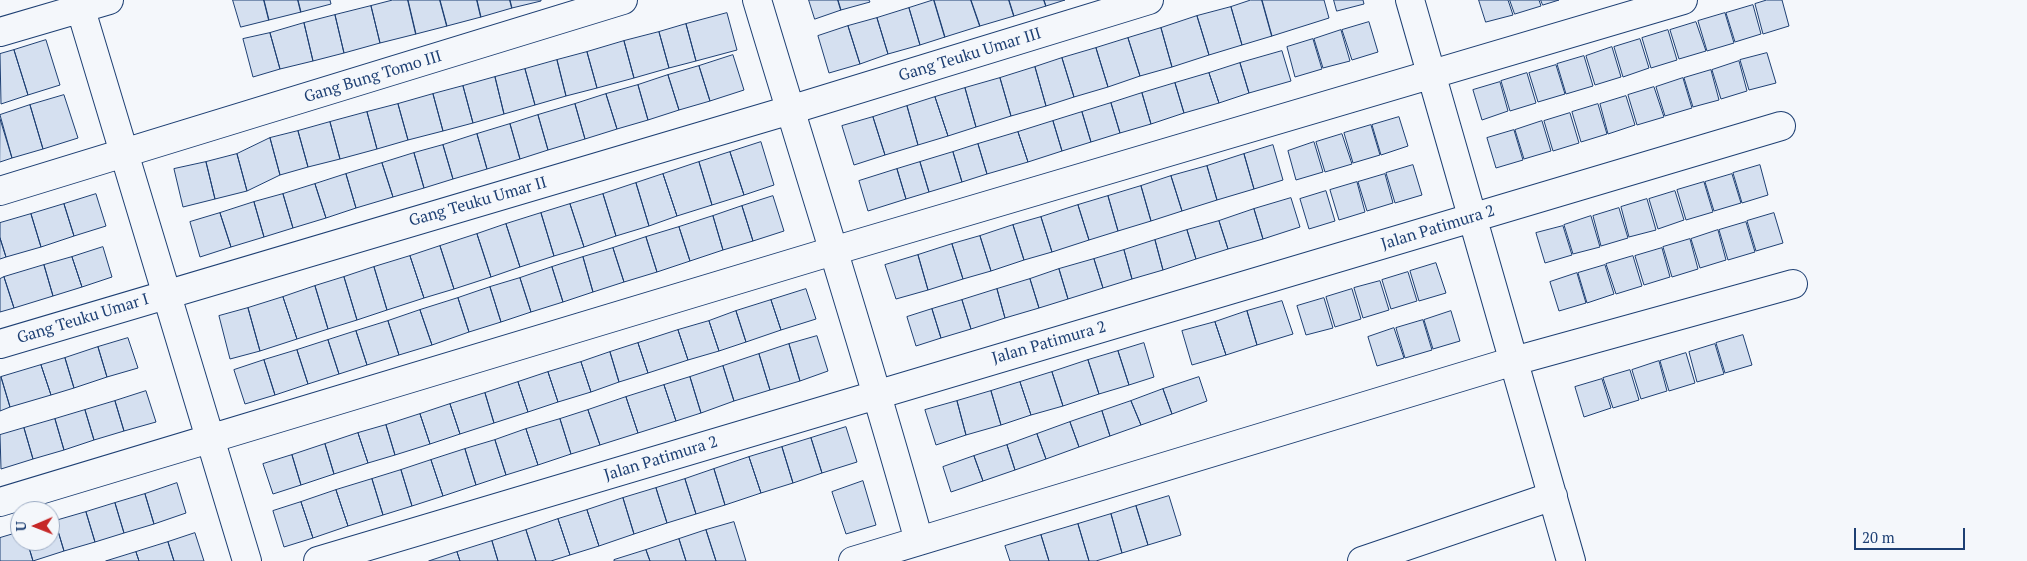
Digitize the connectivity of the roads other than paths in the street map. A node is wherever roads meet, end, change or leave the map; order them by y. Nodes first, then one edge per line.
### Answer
1 (109, 0) edge
2 (623, 0) edge
3 (757, 0) edge
4 (1149, 0) edge
5 (1410, 0) edge
6 (1684, 0) edge
7 (79, 4) edge
8 (0, 32) edge
9 (1432, 74) junction
10 (790, 110) junction
11 (1781, 126) dead end
12 (124, 154) junction
13 (0, 190) edge
14 (1473, 218) junction
15 (833, 251) junction
16 (1793, 284) dead end
17 (166, 294) junction
18 (0, 344) edge
19 (1514, 361) junction
20 (878, 394) junction
21 (210, 440) junction
22 (1552, 496) junction
23 (0, 502) edge
24 (919, 541) junction
25 (247, 561) edge
26 (318, 561) edge
27 (853, 561) edge
28 (1362, 561) edge
29 (1571, 561) edge

1 - 7 street
2 - 12 street, Gang Bung Tomo III
3 - 10 street
4 - 10 street, Gang Teuku Umar III
5 - 9 street
6 - 9 street
7 - 8 street
7 - 12 street
9 - 14 street
9 - 15 street
10 - 15 street
10 - 17 street, Gang Teuku Umar II
11 - 14 street, Jalan Patimura 2
12 - 13 street, Gang Bung Tomo III
12 - 17 street
14 - 19 street
14 - 20 street, Jalan Patimura 2
15 - 20 street
15 - 21 street
16 - 19 street
17 - 18 street, Gang Teuku Umar I
17 - 21 street
19 - 22 street
19 - 24 street
20 - 24 street
20 - 26 street, Jalan Patimura 2
21 - 23 street
21 - 25 street
22 - 28 street
22 - 29 street
24 - 27 street

